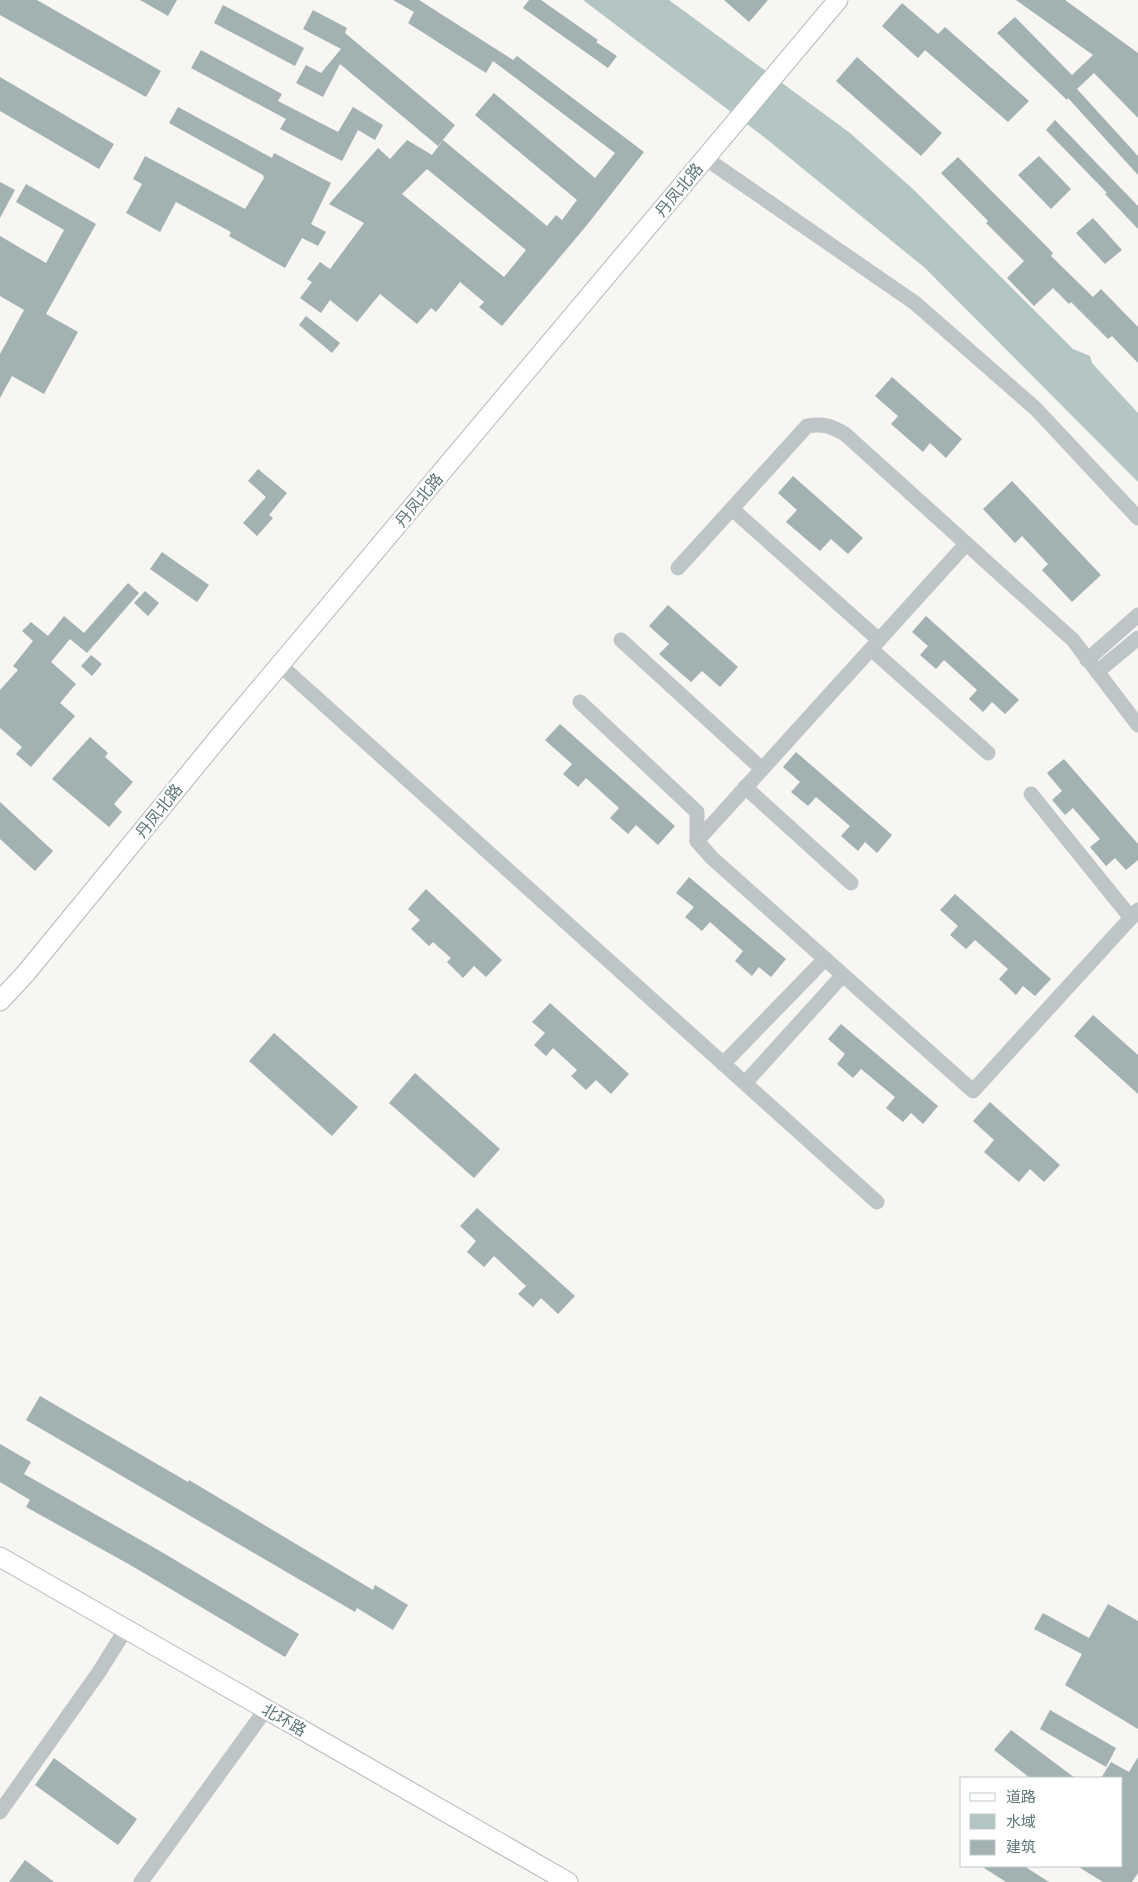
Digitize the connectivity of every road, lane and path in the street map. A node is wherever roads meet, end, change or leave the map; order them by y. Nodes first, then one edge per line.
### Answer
1 (838, 0) edge
2 (705, 158) junction
3 (732, 509) junction
4 (1138, 518) edge
5 (966, 544) junction
6 (678, 568) dead end
7 (1138, 615) edge
8 (1138, 638) edge
9 (621, 640) dead end
10 (875, 644) junction
11 (280, 665) junction
12 (1092, 666) junction
13 (580, 702) dead end
14 (1138, 725) edge
15 (988, 753) dead end
16 (762, 769) junction
17 (745, 788) junction
18 (1031, 794) dead end
19 (697, 841) junction
20 (851, 883) dead end
21 (1134, 914) edge
22 (825, 959) junction
23 (843, 975) junction
24 (0, 1000) edge
25 (723, 1064) junction
26 (745, 1083) junction
27 (878, 1202) dead end
28 (0, 1557) edge
29 (126, 1629) junction
30 (266, 1709) junction
31 (0, 1812) edge
32 (141, 1882) edge
33 (568, 1882) edge

1 - 2 main road, 丹凤北路
2 - 4 street
2 - 11 main road, 丹凤北路
3 - 5 street
3 - 6 street
3 - 10 street
5 - 10 street
5 - 12 street
7 - 12 street
8 - 12 street
9 - 16 street
10 - 15 street
10 - 16 street
11 - 24 main road, 丹凤北路
11 - 25 street
12 - 14 street
13 - 19 street
16 - 17 street
17 - 19 street
17 - 20 street
18 - 21 street
19 - 22 street
21 - 23 street
22 - 23 street
22 - 25 street
23 - 26 street
25 - 26 street
26 - 27 street
28 - 29 main road, 北环路
29 - 30 main road, 北环路
29 - 31 street
30 - 32 street
30 - 33 main road, 北环路

